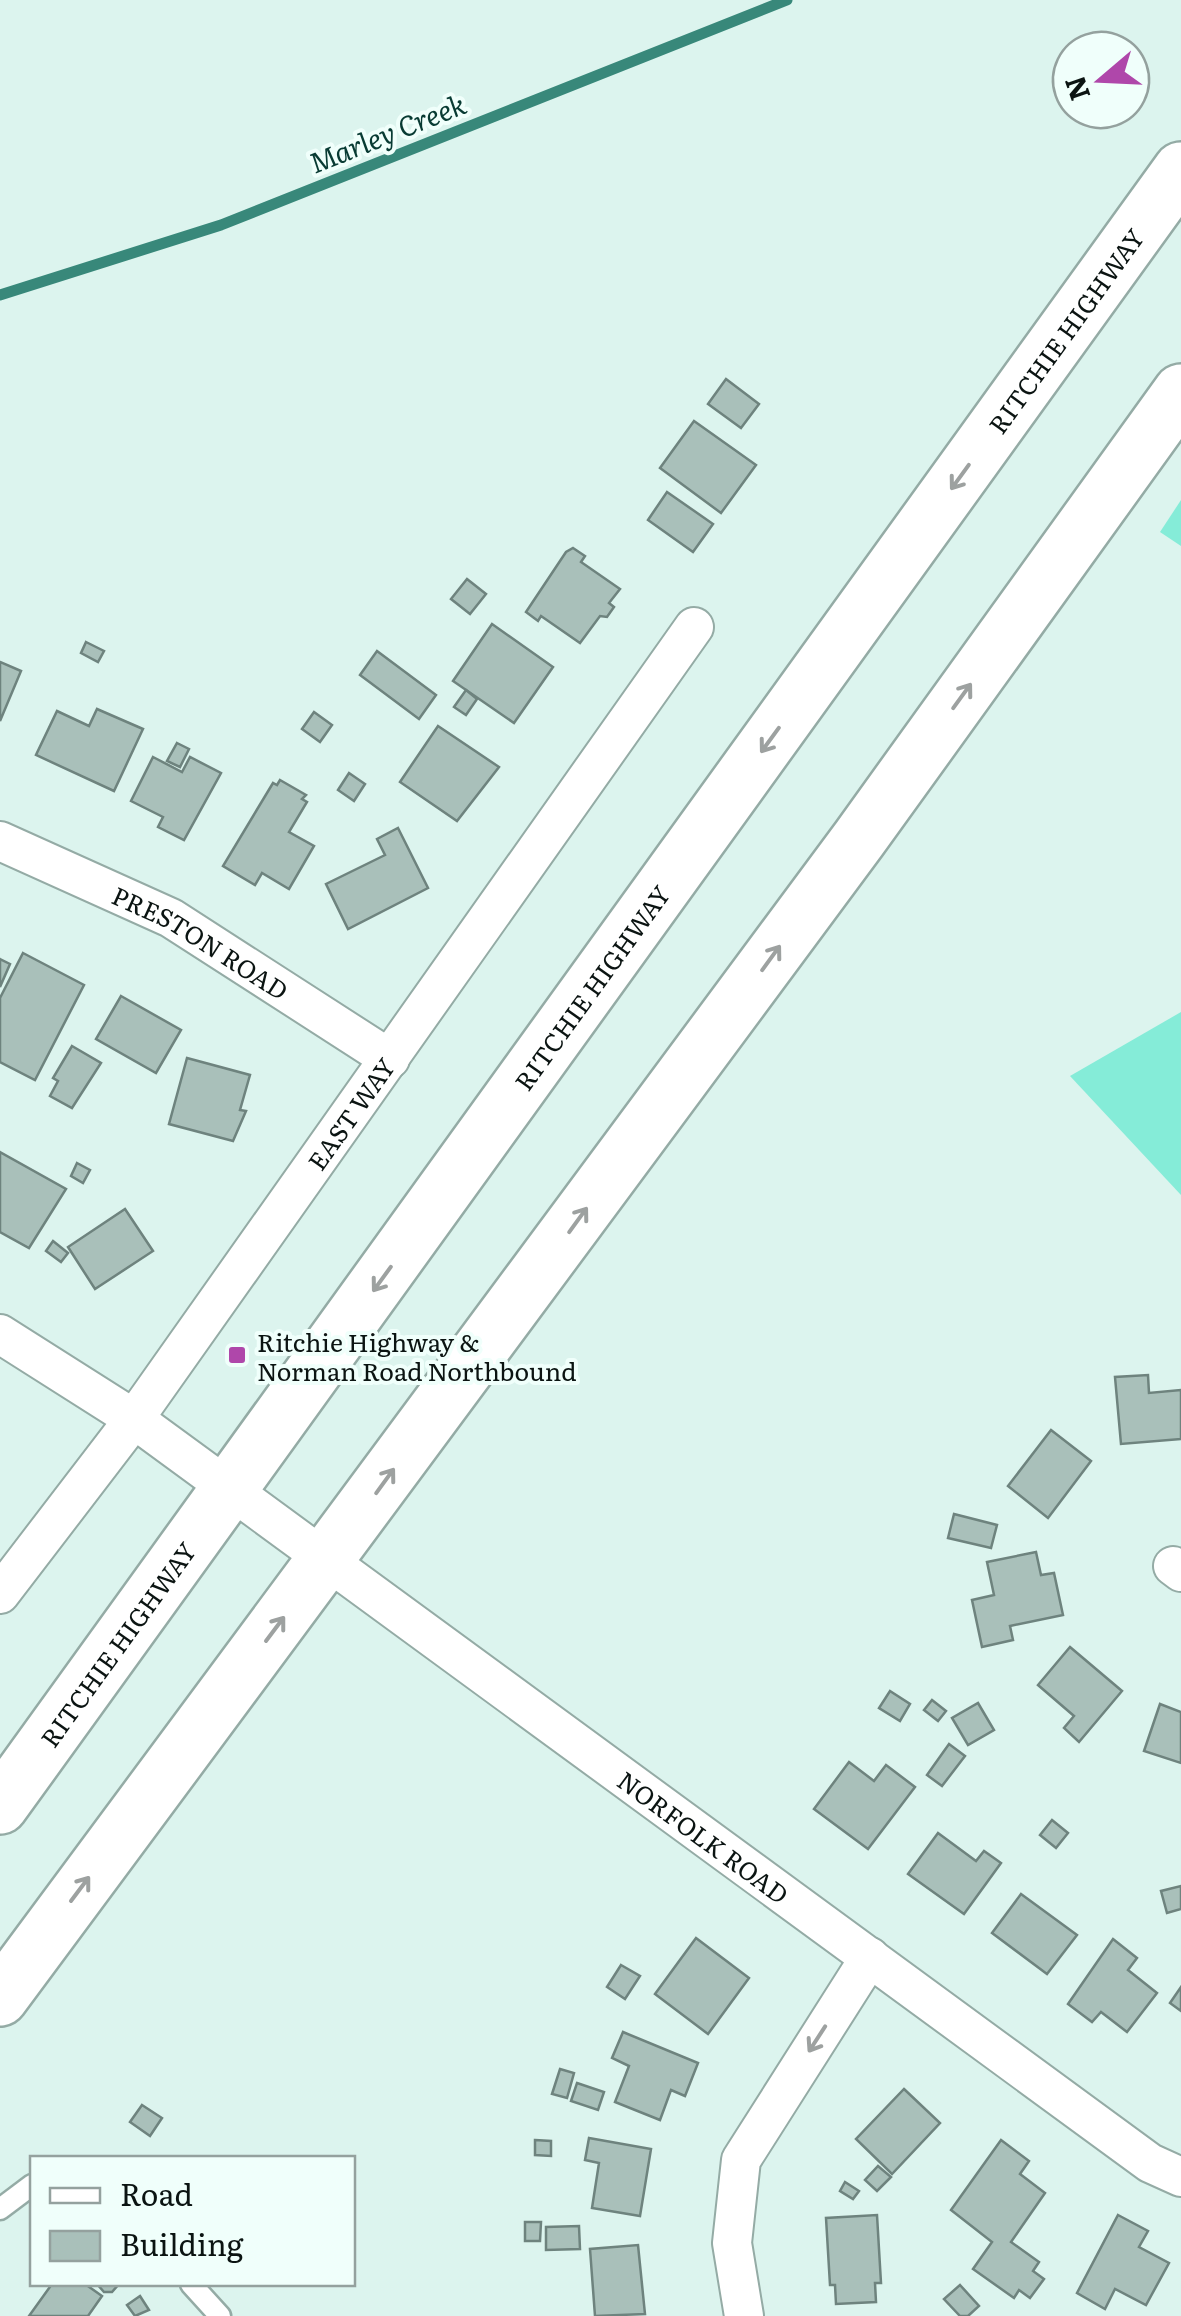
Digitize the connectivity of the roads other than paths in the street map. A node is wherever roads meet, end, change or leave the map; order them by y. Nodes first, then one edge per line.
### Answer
1 (1181, 170) edge
2 (1181, 392) edge
3 (694, 627) dead end
4 (0, 841) edge
5 (390, 1058) junction
6 (0, 1334) edge
7 (134, 1419) junction
8 (230, 1489) junction
9 (327, 1560) junction
10 (0, 1594) edge
11 (0, 1806) edge
12 (870, 1957) junction
13 (0, 1998) edge
14 (1181, 2177) edge
15 (30, 2186) edge
16 (0, 2209) edge
17 (193, 2286) edge
18 (220, 2316) edge
19 (744, 2316) edge

1 -> 8 main road, RITCHIE HIGHWAY
9 -> 2 main road
3 - 5 street, EAST WAY
4 - 5 street, PRESTON ROAD
5 - 7 street, EAST WAY
6 - 7 street, NORFOLK ROAD
7 - 8 street, NORFOLK ROAD
7 - 10 street, EAST WAY
8 - 9 street, NORFOLK ROAD
8 - 11 main road, RITCHIE HIGHWAY
9 - 12 street, NORFOLK ROAD
13 -> 9 main road
12 - 14 street, NORFOLK ROAD
12 -> 19 street
15 - 16 lane
17 - 18 lane

